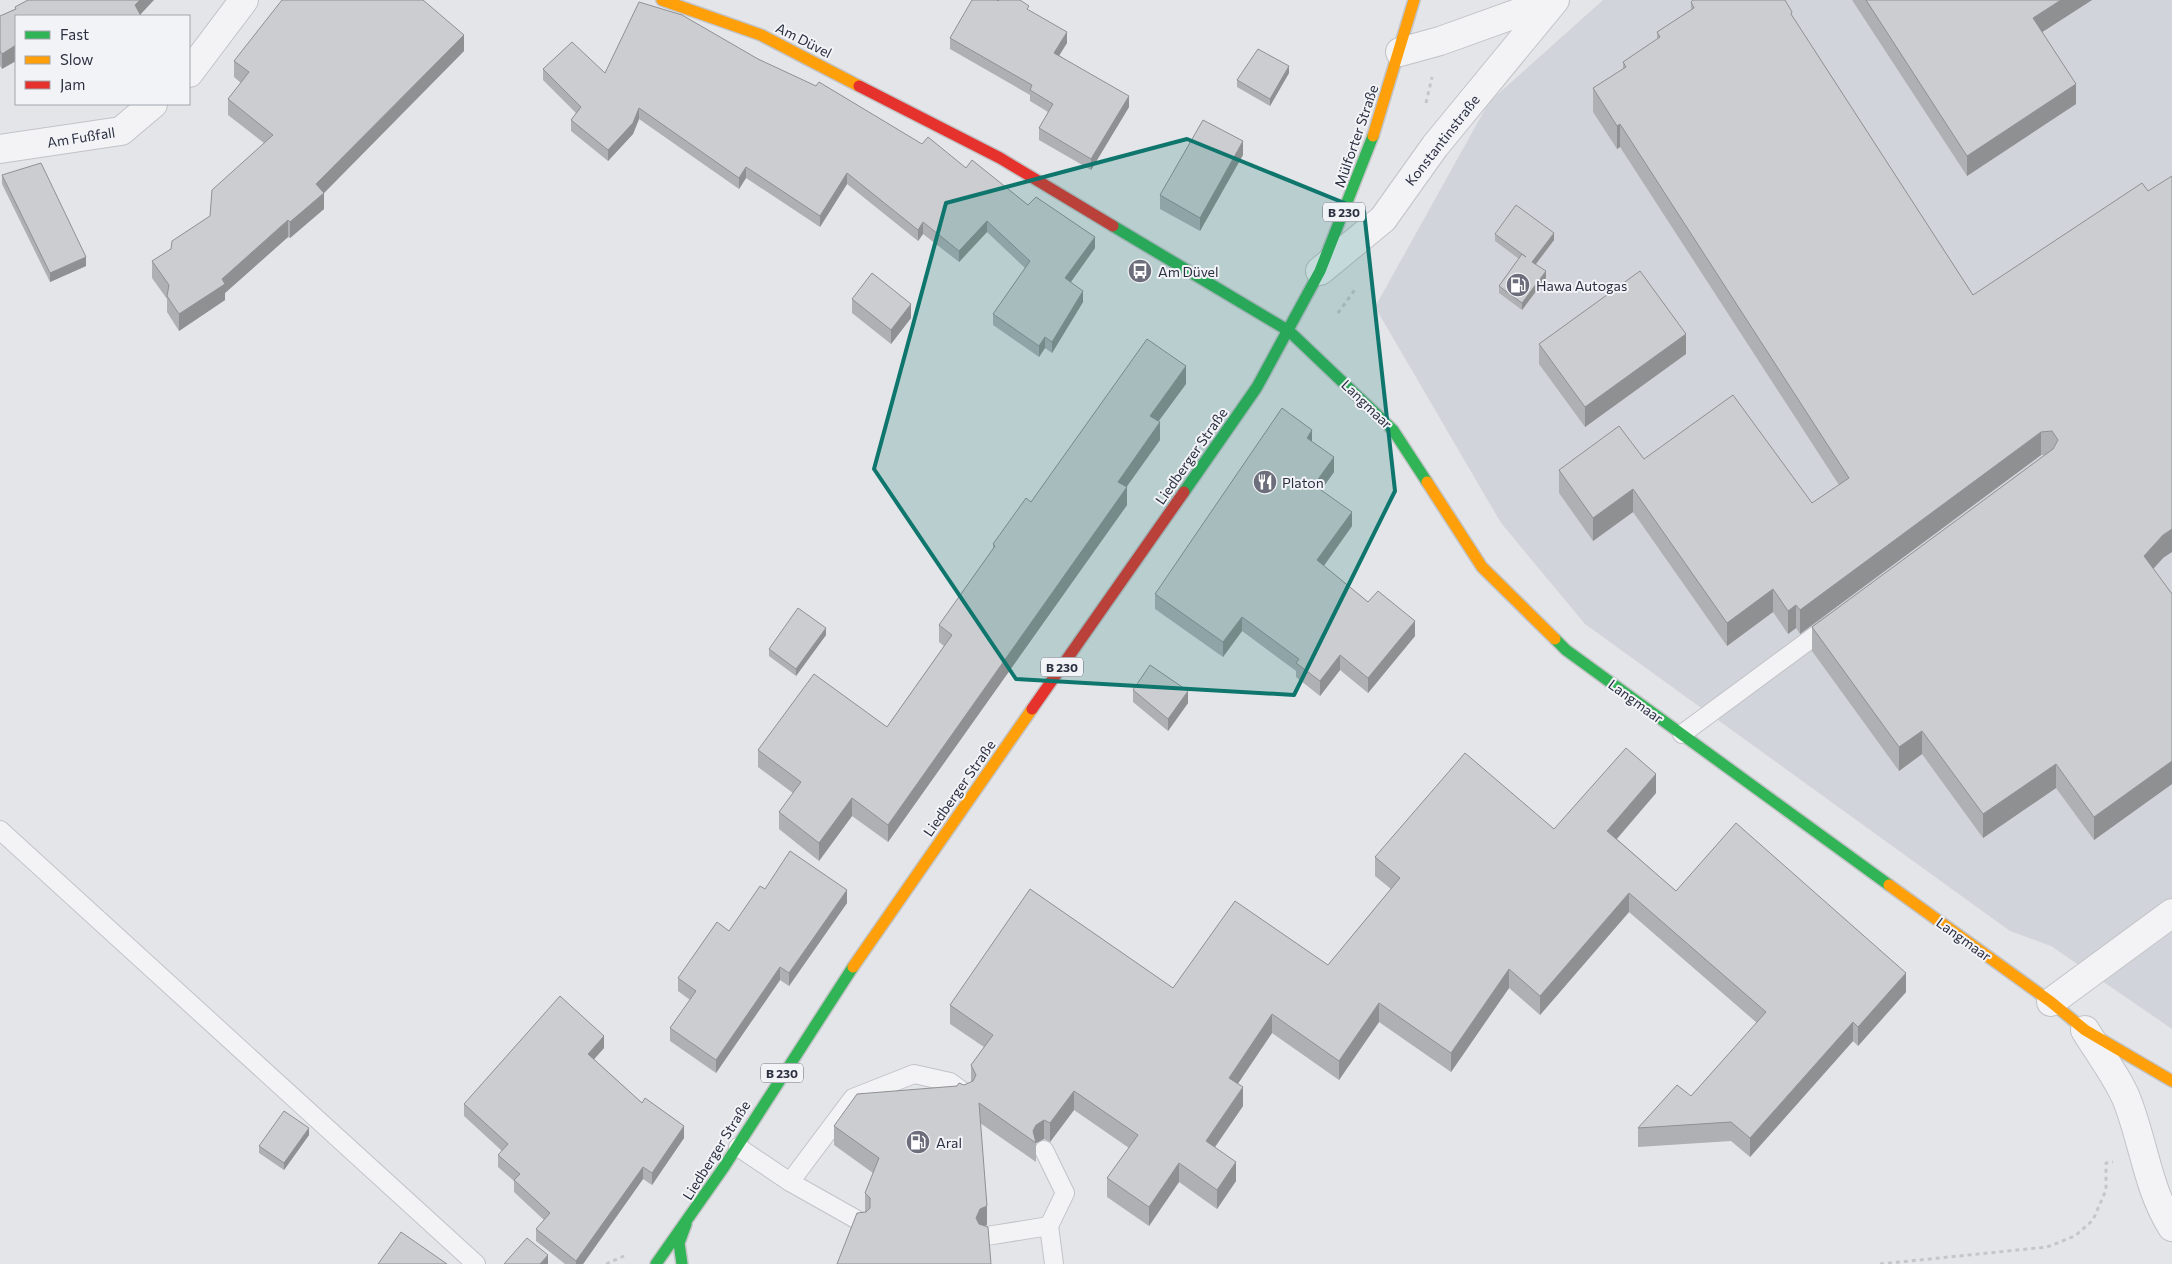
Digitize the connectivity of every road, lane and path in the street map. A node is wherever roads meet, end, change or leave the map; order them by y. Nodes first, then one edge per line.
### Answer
1 (244, 0) edge
2 (662, 0) edge
3 (1414, 0) edge
4 (1555, 0) edge
5 (1400, 52) junction
6 (190, 72) edge
7 (152, 105) edge
8 (0, 149) edge
9 (1320, 271) junction
10 (1289, 331) junction
11 (1841, 617) edge
12 (1682, 734) junction
13 (0, 830) edge
14 (2172, 913) edge
15 (2051, 1002) junction
16 (2085, 1030) junction
17 (2172, 1081) edge
18 (965, 1093) edge
19 (738, 1147) junction
20 (1044, 1150) dead end
21 (2143, 1158) junction
22 (790, 1182) junction
23 (861, 1222) edge
24 (686, 1224) junction
25 (1049, 1226) junction
26 (2172, 1227) edge
27 (988, 1236) edge
28 (620, 1257) dead end
29 (476, 1264) edge
30 (606, 1264) edge
31 (656, 1264) edge
32 (682, 1264) edge
33 (1054, 1264) edge
34 (1880, 1264) edge

1 - 6 street
2 - 10 street, Am Düvel
3 - 5 street, Mülforter Straße / B 230
4 - 5 street, Konstantinstraße
4 - 9 street, Konstantinstraße
5 - 9 street, Mülforter Straße / B 230
7 - 8 street, Am Fußfall
9 - 10 street, Mülforter Straße / B 230
10 - 12 street, Langmaar
10 - 19 street, Liedberger Straße / B 230
11 - 12 lane
12 - 15 street, Langmaar
13 - 29 lane
14 - 15 street
15 - 16 street, Langmaar
16 - 17 street, Langmaar
16 - 21 street, Langmaar
18 - 22 lane
19 - 22 lane
19 - 24 street, Liedberger Straße / B 230
20 - 25 lane
21 - 26 street, Langmaar
21 - 34 path
22 - 23 lane
24 - 31 street, Liedberger Straße / B 230
24 - 32 street
25 - 27 lane
25 - 33 lane
28 - 30 path

